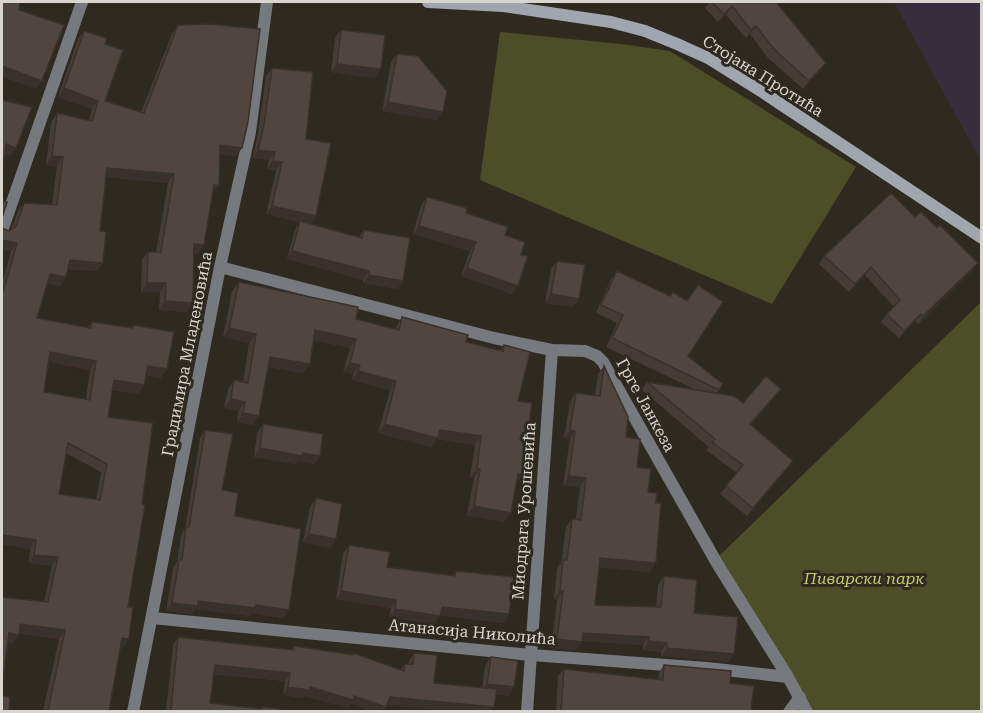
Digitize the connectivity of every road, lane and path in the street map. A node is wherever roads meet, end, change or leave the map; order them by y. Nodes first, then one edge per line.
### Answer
1 (82, 2) edge
2 (267, 2) edge
3 (428, 2) edge
4 (2, 231) edge
5 (981, 238) edge
6 (220, 267) junction
7 (552, 350) junction
8 (152, 618) junction
9 (531, 655) junction
10 (788, 677) junction
11 (800, 697) junction
12 (133, 711) edge
13 (526, 711) edge
14 (789, 711) edge
15 (807, 711) edge

1 - 4 street
2 - 6 street, Градимира Младеновића
3 - 5 main road, Стојана Протића
6 - 7 street, Грге Јанкеза
6 - 8 street, Градимира Младеновића
7 - 9 street, Миодрага Урошевића
7 - 10 street, Грге Јанкеза
8 - 9 street, Атанасија Николића
8 - 12 street, Градимира Младеновића
9 - 10 street, Атанасија Николића
9 - 13 street, Миодрага Урошевића
10 - 11 street, Грге Јанкеза
11 - 14 street
11 - 15 street, Грге Јанкеза

